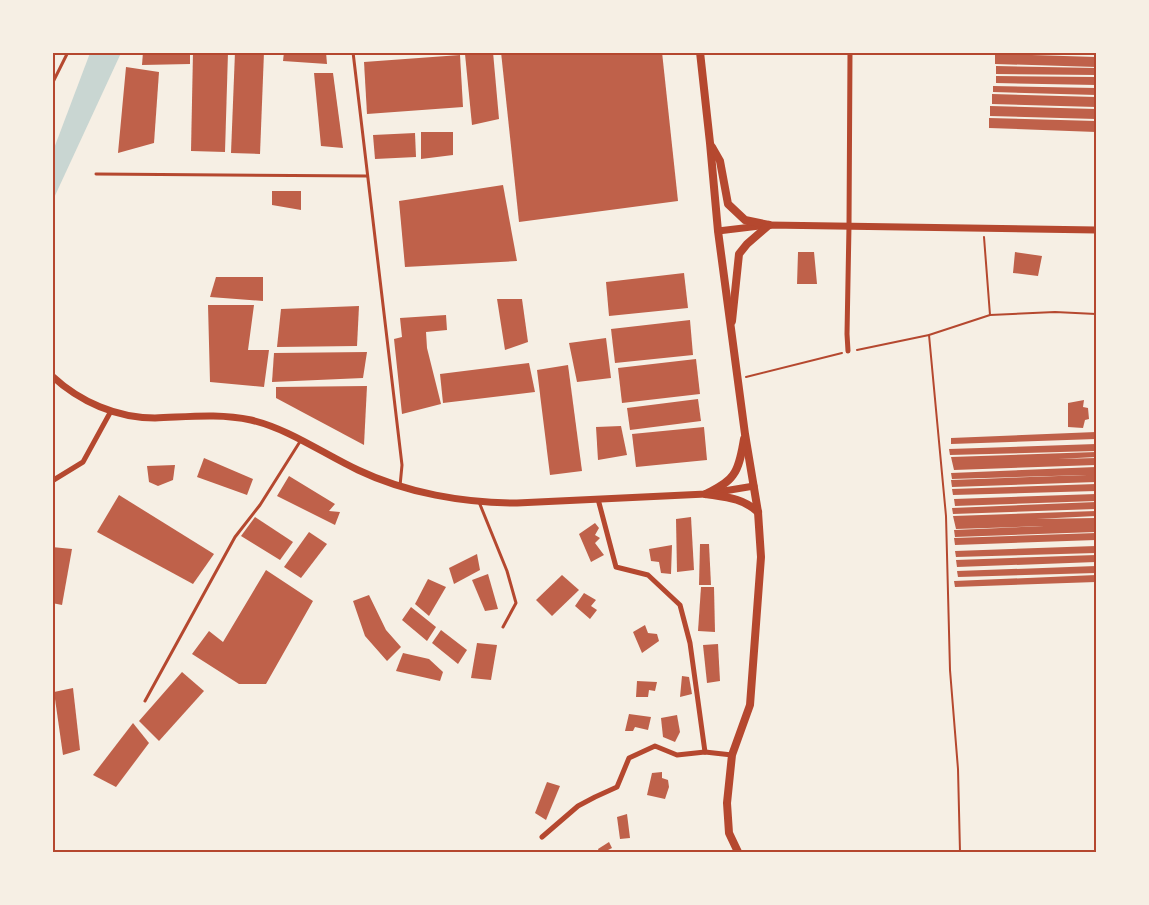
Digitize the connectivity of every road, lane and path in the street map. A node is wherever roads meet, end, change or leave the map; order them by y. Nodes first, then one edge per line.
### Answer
1 (68, 52) edge
2 (352, 52) edge
3 (700, 52) edge
4 (850, 52) edge
5 (52, 84) edge
6 (710, 143) junction
7 (96, 174) dead end
8 (368, 176) junction
9 (769, 225) junction
10 (849, 226) junction
11 (983, 228) junction
12 (1096, 230) edge
13 (718, 231) junction
14 (1096, 314) edge
15 (990, 315) junction
16 (731, 331) junction
17 (929, 334) junction
18 (849, 351) junction
19 (52, 376) edge
20 (737, 379) junction
21 (111, 411) junction
22 (745, 434) junction
23 (301, 440) junction
24 (52, 481) edge
25 (400, 486) junction
26 (754, 486) junction
27 (705, 494) junction
28 (598, 499) junction
29 (478, 501) junction
30 (758, 512) junction
31 (503, 627) dead end
32 (146, 702) dead end
33 (705, 752) junction
34 (732, 755) junction
35 (542, 837) dead end
36 (738, 852) edge
37 (960, 852) edge

1 - 5 lane
2 - 8 lane
3 - 6 main road
4 - 10 street
6 - 9 main road
6 - 13 main road
7 - 8 lane
8 - 25 lane
9 - 10 street
9 - 13 street
9 - 16 main road
10 - 11 street
10 - 18 street
11 - 12 street
11 - 15 path
13 - 16 main road
14 - 15 path
15 - 17 path
16 - 20 main road
17 - 18 path
17 - 37 path
18 - 20 path
19 - 21 street
20 - 22 main road
21 - 23 street
21 - 24 street
22 - 26 main road
22 - 27 main road
23 - 25 street
23 - 32 lane
25 - 29 street
26 - 27 street
26 - 30 main road
27 - 28 street
27 - 30 main road
28 - 29 street
28 - 33 street
29 - 31 lane
30 - 34 main road
33 - 34 street
33 - 35 street
34 - 36 main road

